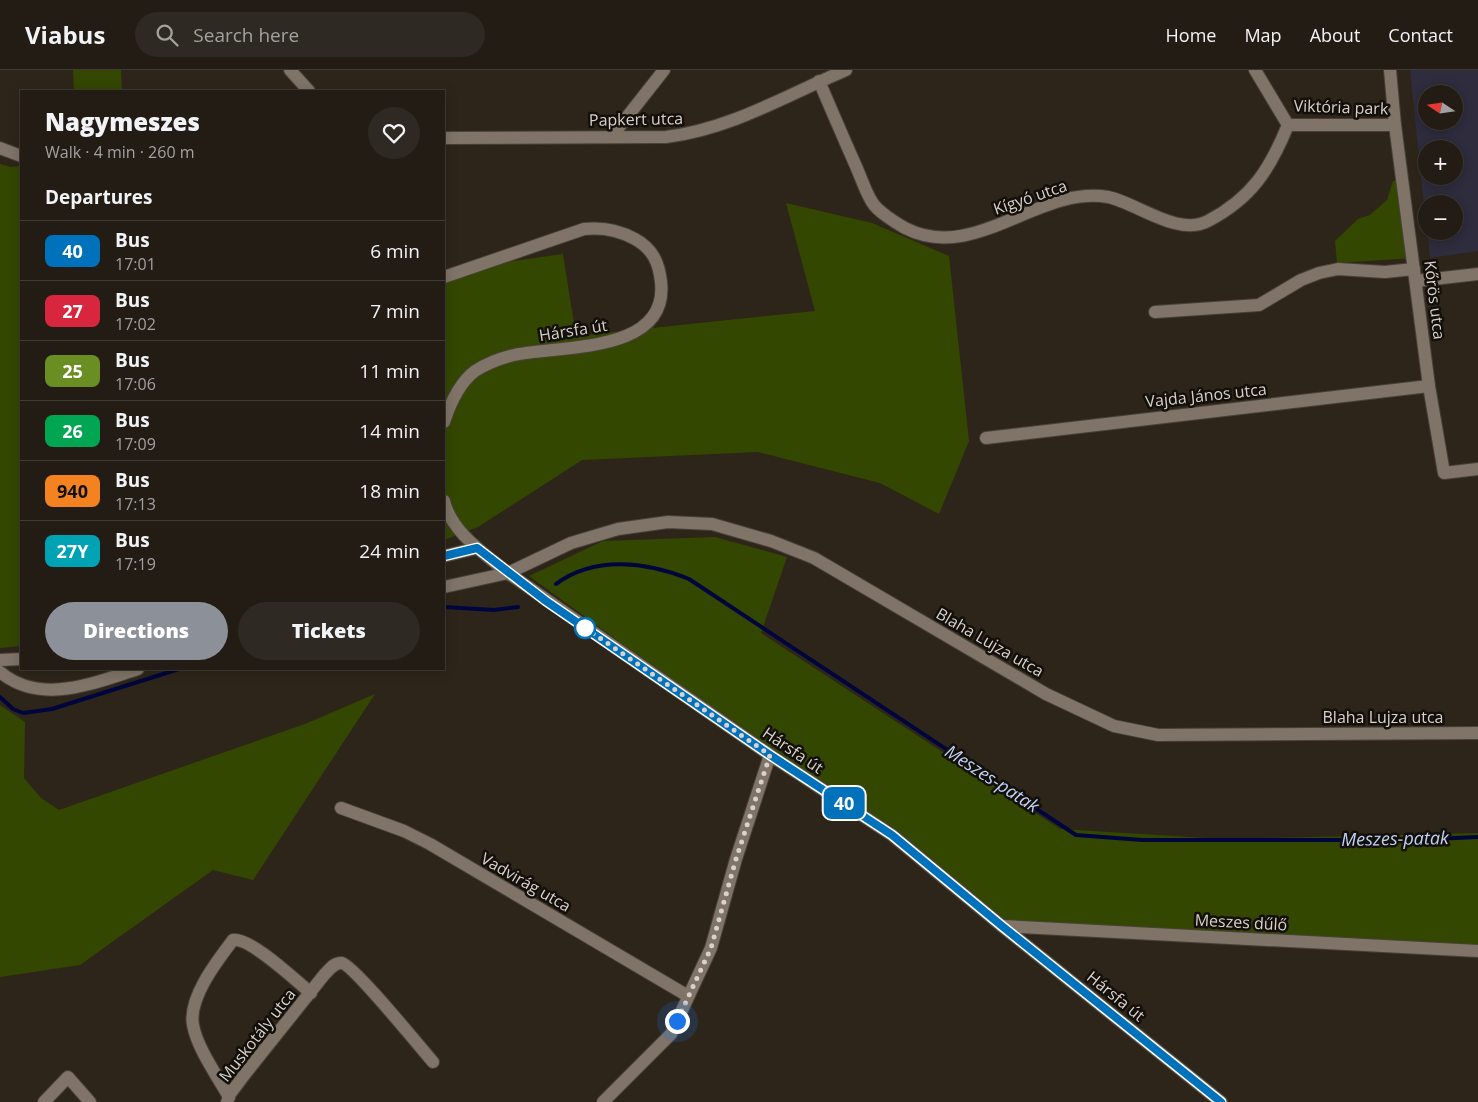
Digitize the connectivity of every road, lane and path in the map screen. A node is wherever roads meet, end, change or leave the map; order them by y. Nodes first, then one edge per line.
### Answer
1 (290, 70) edge
2 (664, 70) edge
3 (846, 70) edge
4 (1255, 70) edge
5 (1390, 70) edge
6 (819, 81) junction
7 (308, 90) edge
8 (1395, 124) junction
9 (1288, 125) junction
10 (612, 136) junction
11 (445, 138) edge
12 (0, 148) edge
13 (20, 156) edge
14 (1478, 274) edge
15 (1415, 275) junction
16 (445, 277) edge
17 (1155, 312) dead end
18 (1429, 386) junction
19 (445, 419) edge
20 (986, 438) dead end
21 (1478, 469) edge
22 (445, 503) edge
23 (477, 548) junction
24 (445, 556) edge
25 (508, 572) junction
26 (445, 587) edge
27 (20, 659) edge
28 (0, 660) edge
29 (135, 670) edge
30 (0, 672) edge
31 (1478, 733) edge
32 (770, 755) junction
33 (341, 808) dead end
34 (1002, 926) junction
35 (1478, 951) edge
36 (311, 993) junction
37 (688, 996) junction
38 (433, 1062) dead end
39 (228, 1100) edge
40 (44, 1102) edge
41 (90, 1102) edge
42 (603, 1102) edge
43 (1221, 1102) edge

1 - 7 street
2 - 10 street
3 - 6 street, Papkert utca
4 - 9 street, Viktória park
5 - 8 street, Kőrös utca
6 - 9 street, Kígyó utca
6 - 10 street, Papkert utca
8 - 9 street, Viktória park
8 - 15 street, Kőrös utca
10 - 11 street, Papkert utca
12 - 13 street
14 - 15 street
15 - 17 street
15 - 18 street, Kőrös utca
16 - 19 street, Hársfa út
18 - 20 street, Vajda János utca
18 - 21 street, Kőrös utca
22 - 23 street, Hársfa út
23 - 24 street
23 - 25 street, Hársfa út
25 - 26 street, Blaha Lujza utca
25 - 31 street, Blaha Lujza utca
25 - 32 street, Hársfa út
27 - 28 street
29 - 30 street
32 - 34 street, Hársfa út
32 - 37 street
33 - 37 street, Vadvirág utca
34 - 35 street, Meszes dűlő
34 - 43 street, Hársfa út
36 - 38 street, Muskotály utca
36 - 39 street, Muskotály utca
36 - 39 street, Muskotály utca
37 - 42 street
40 - 41 street

